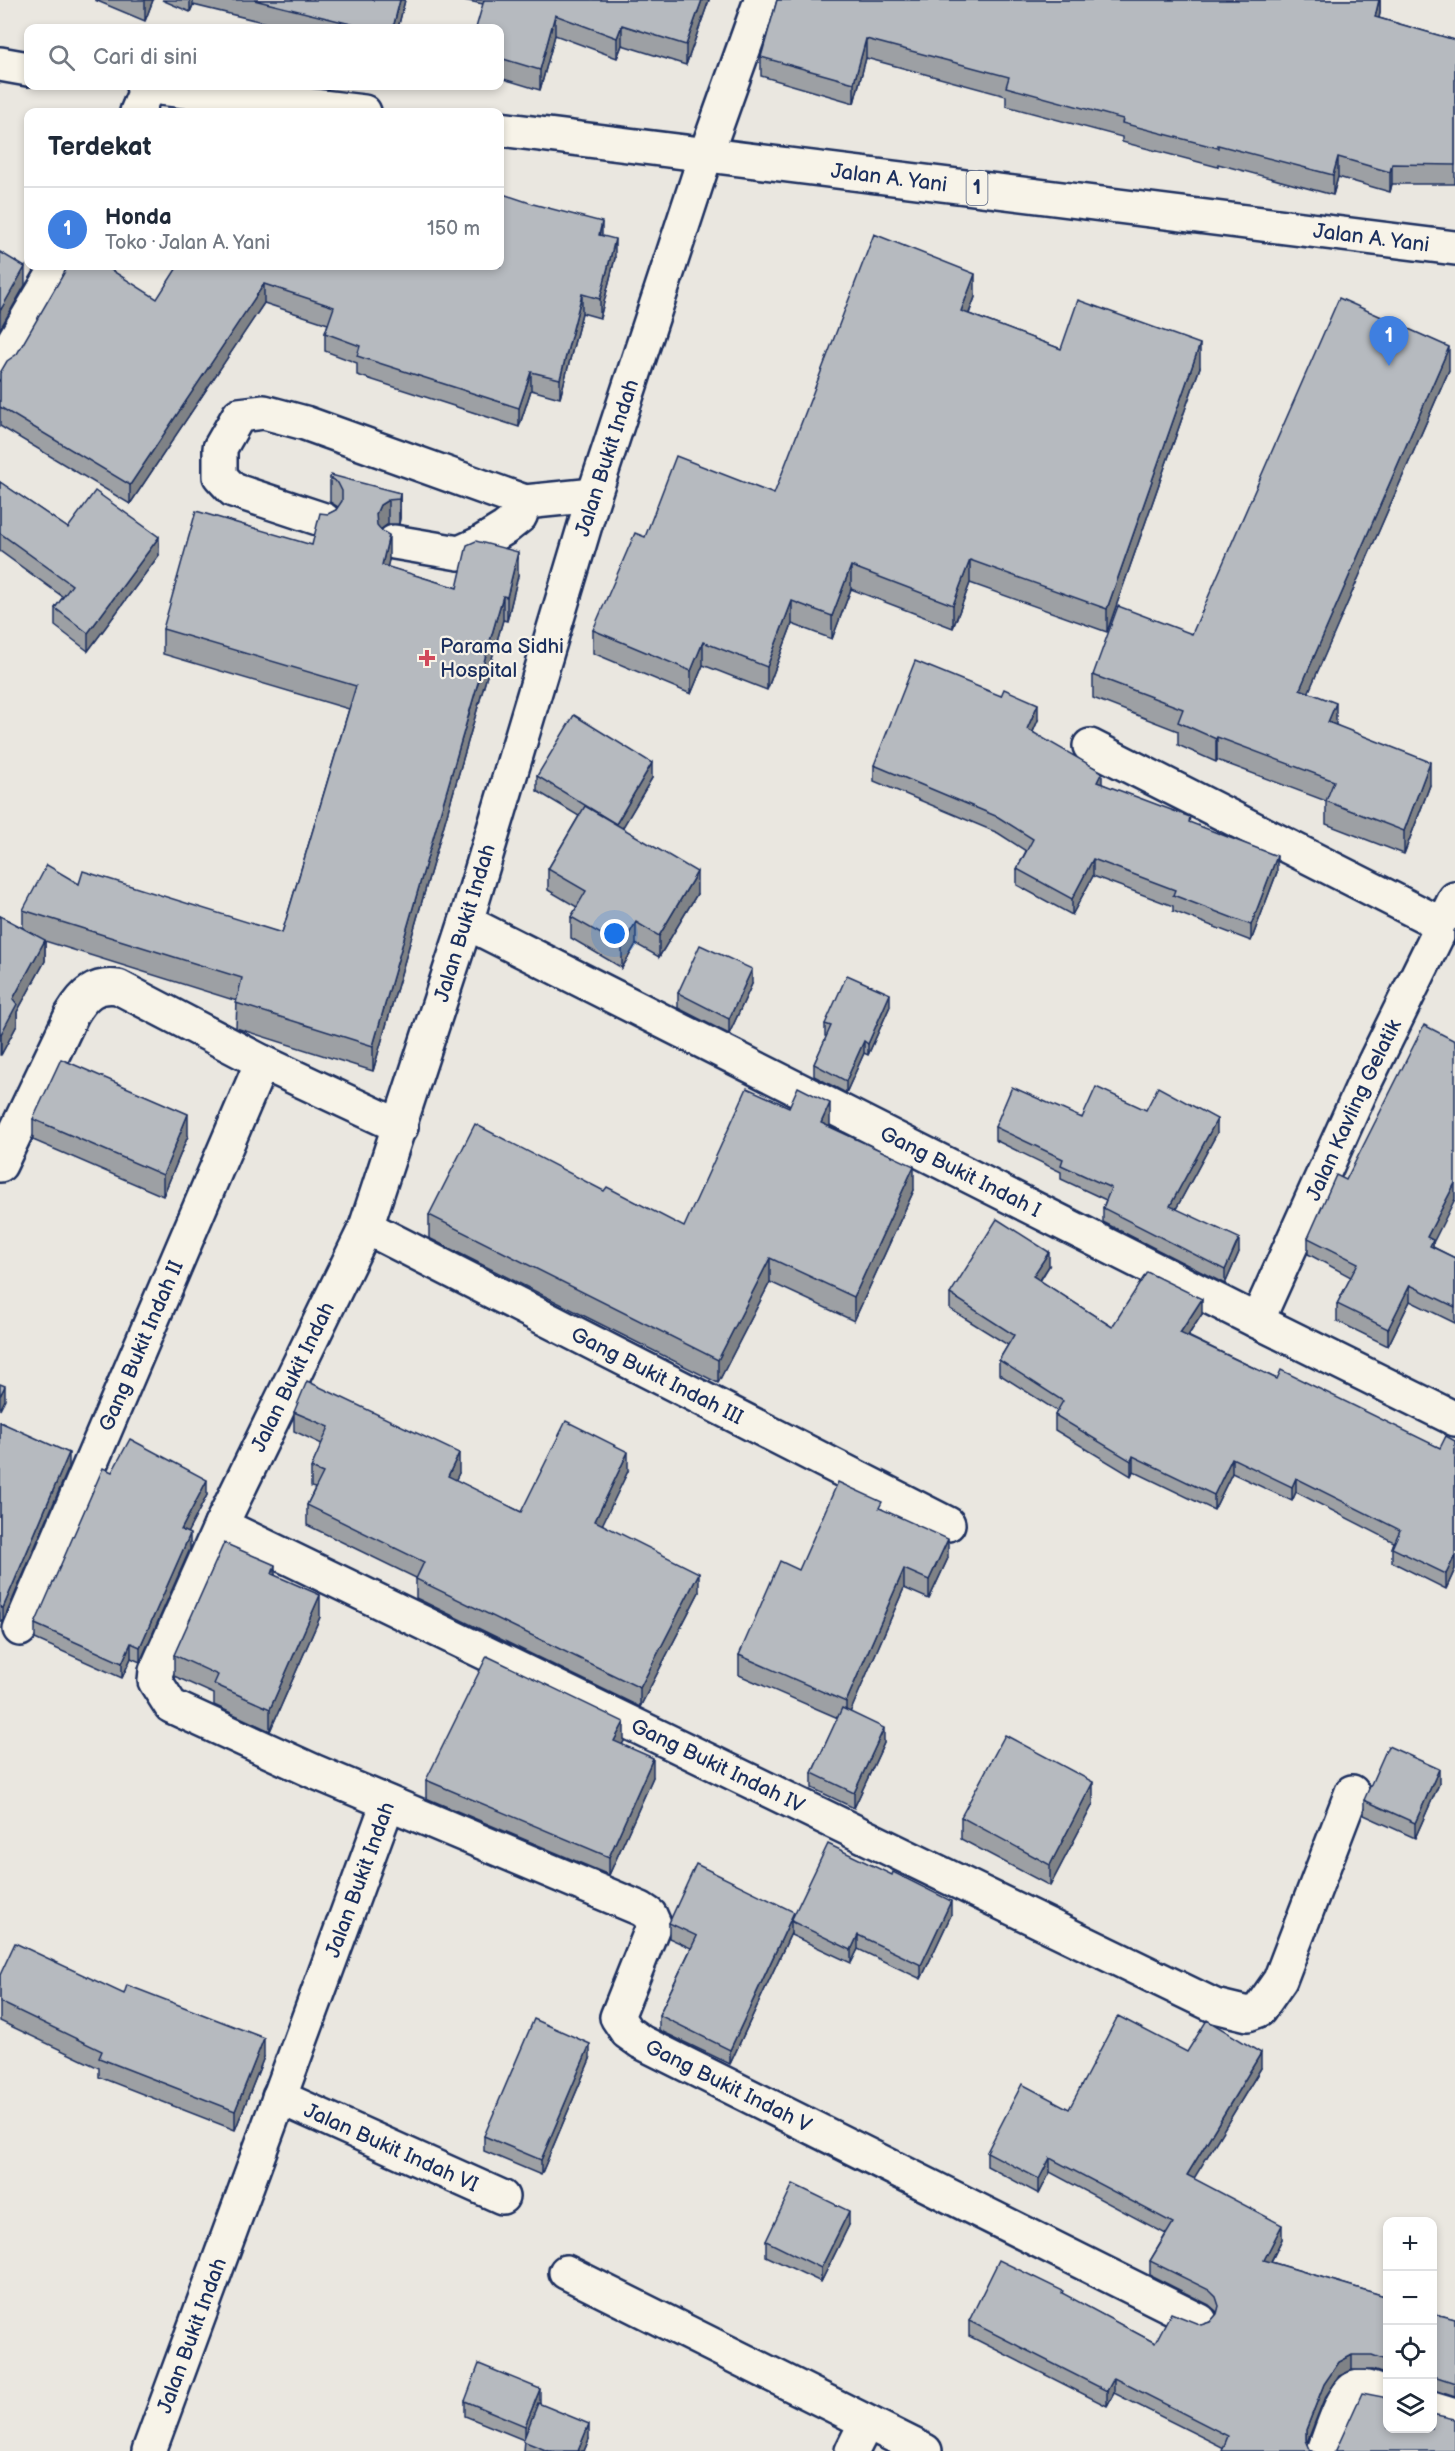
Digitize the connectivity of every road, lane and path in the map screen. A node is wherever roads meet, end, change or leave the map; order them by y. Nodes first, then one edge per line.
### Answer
1 (761, 0) edge
2 (0, 64) edge
3 (24, 68) edge
4 (146, 90) edge
5 (181, 90) edge
6 (139, 108) edge
7 (331, 108) edge
8 (504, 129) edge
9 (706, 154) junction
10 (1455, 248) edge
11 (56, 270) edge
12 (1, 363) edge
13 (594, 495) junction
14 (525, 502) junction
15 (324, 520) edge
16 (394, 542) dead end
17 (1090, 746) dead end
18 (1449, 912) edge
19 (466, 922) junction
20 (262, 1062) junction
21 (401, 1127) junction
22 (0, 1165) edge
23 (366, 1227) junction
24 (1257, 1322) junction
25 (1455, 1419) edge
26 (948, 1524) dead end
27 (221, 1525) junction
28 (20, 1629) dead end
29 (1352, 1792) dead end
30 (388, 1803) junction
31 (279, 2097) junction
32 (502, 2197) dead end
33 (566, 2272) dead end
34 (1200, 2321) dead end
35 (1383, 2393) edge
36 (1437, 2411) edge
37 (1455, 2416) edge
38 (859, 2437) edge
39 (149, 2451) edge
40 (925, 2451) edge
41 (1324, 2451) edge

1 - 9 main road, Jalan Bukit Indah
2 - 3 main road
4 - 6 main road
5 - 7 main road
8 - 9 main road, Jalan A. Yani / 1
9 - 10 main road, Jalan A. Yani / 1
9 - 13 main road, Jalan Bukit Indah
11 - 12 main road
13 - 14 main road
13 - 19 main road, Jalan Bukit Indah
14 - 15 main road
14 - 16 main road
17 - 18 main road
18 - 24 main road, Jalan Kavling Gelatik
19 - 21 main road, Jalan Bukit Indah
19 - 24 main road, Gang Bukit Indah I
20 - 21 main road
20 - 22 main road
20 - 28 main road, Gang Bukit Indah II
21 - 23 main road, Jalan Bukit Indah
23 - 26 main road, Gang Bukit Indah III
23 - 27 main road, Jalan Bukit Indah
24 - 25 main road, Gang Bukit Indah I
27 - 29 main road, Gang Bukit Indah IV
27 - 30 main road, Jalan Bukit Indah
30 - 31 main road, Jalan Bukit Indah
30 - 34 main road, Gang Bukit Indah V
31 - 32 main road, Jalan Bukit Indah VI
31 - 39 main road, Jalan Bukit Indah
33 - 38 main road
35 - 41 main road
36 - 37 main road
38 - 40 main road

